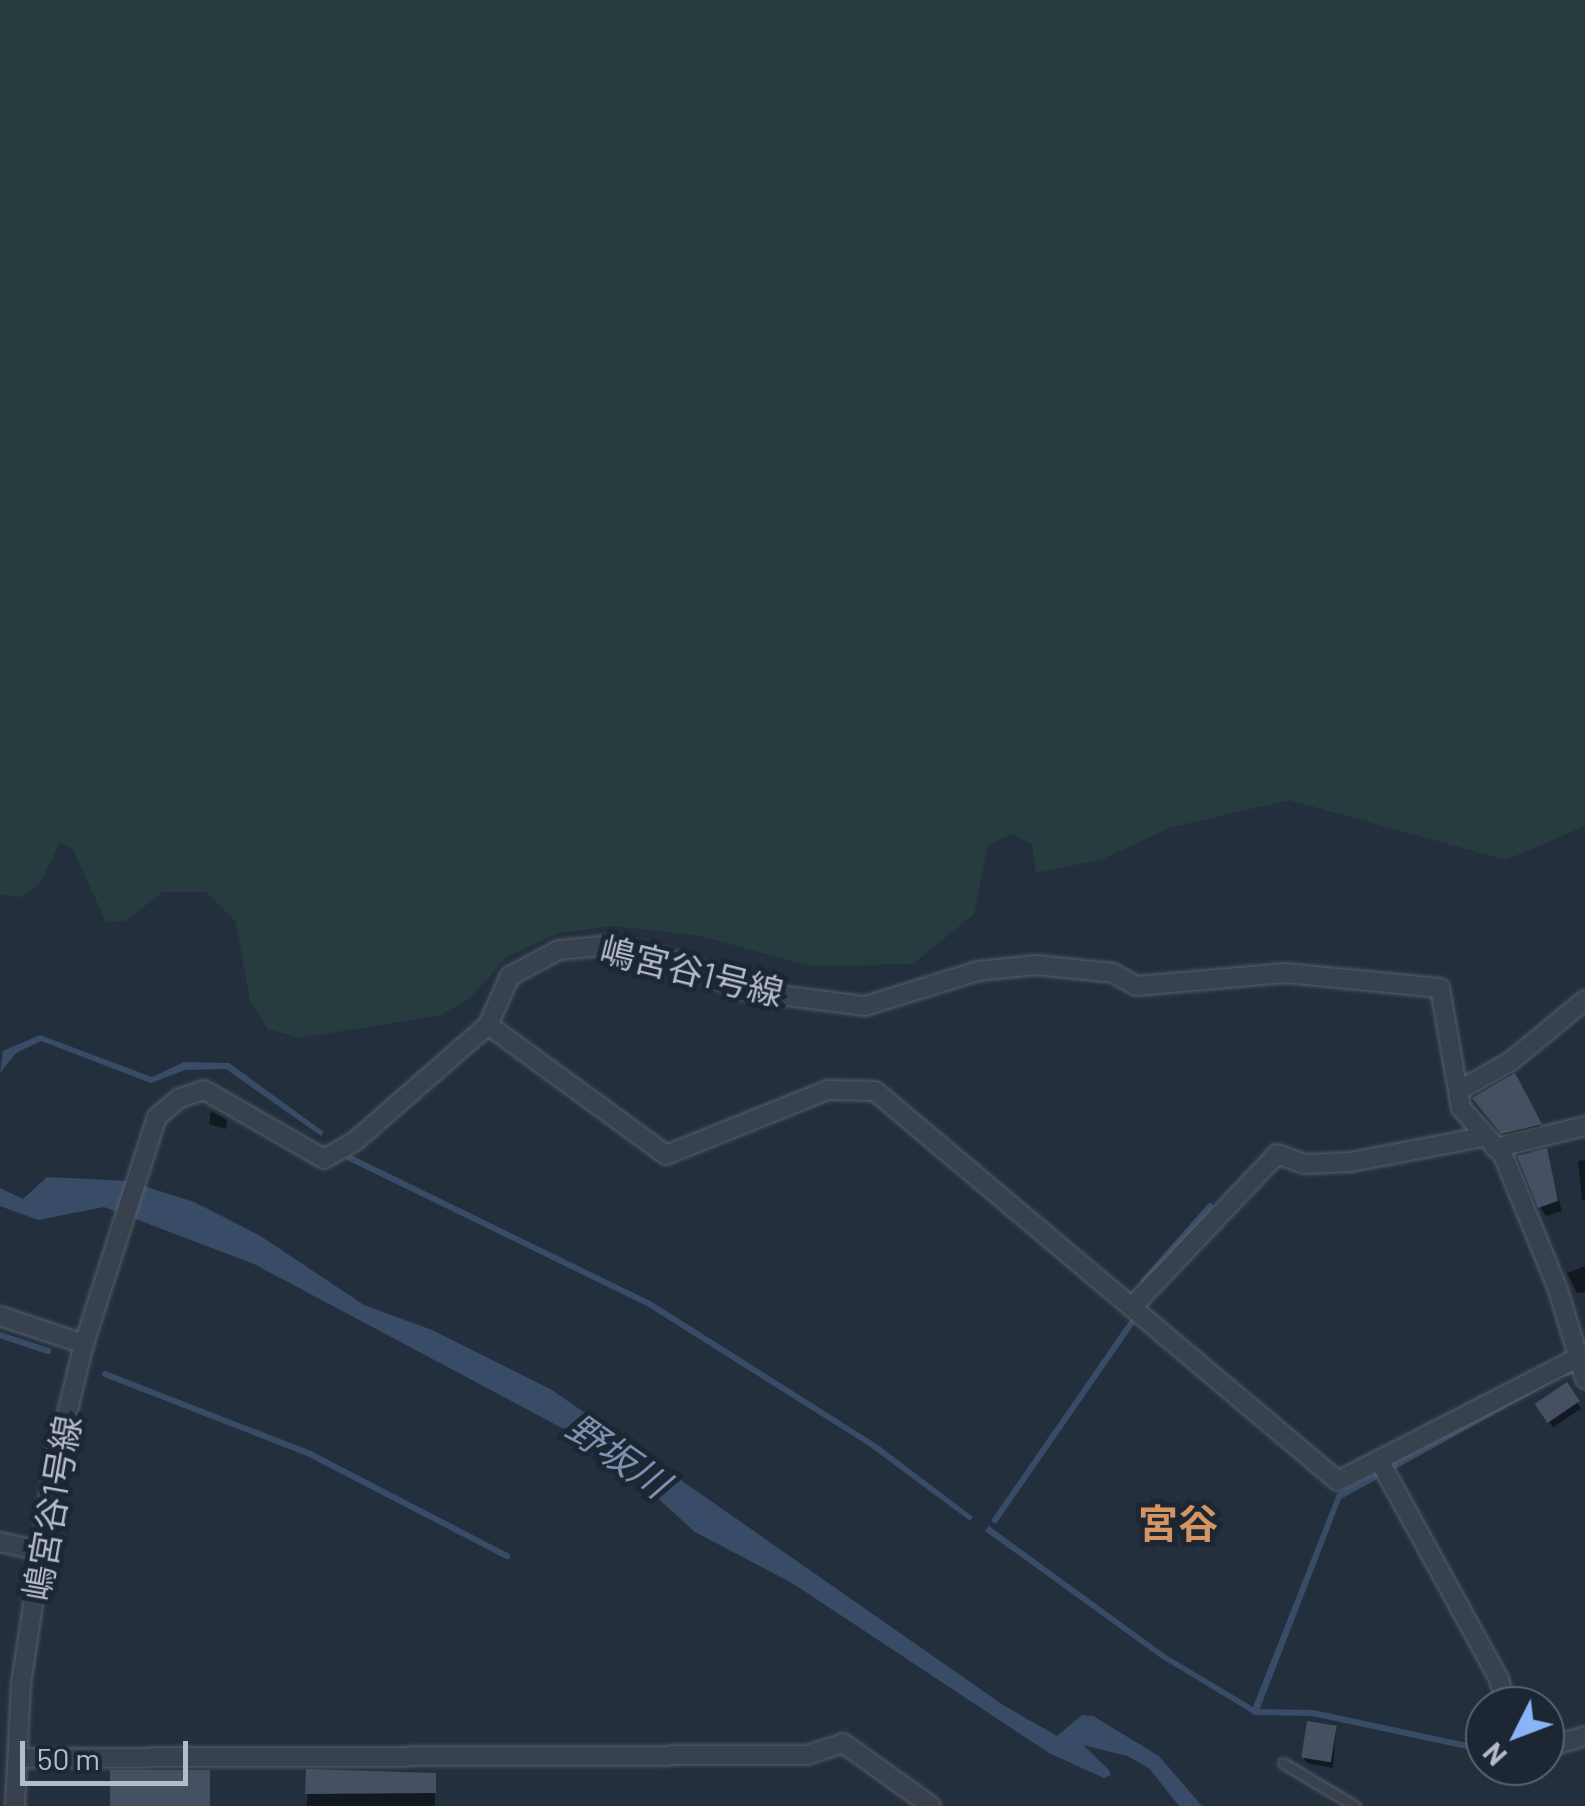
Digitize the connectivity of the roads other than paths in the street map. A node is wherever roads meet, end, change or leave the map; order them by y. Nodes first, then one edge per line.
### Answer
1 (1585, 1000) edge
2 (488, 1025) junction
3 (1458, 1091) junction
4 (1585, 1126) edge
5 (1489, 1143) junction
6 (1132, 1306) junction
7 (0, 1316) edge
8 (84, 1344) junction
9 (1581, 1355) edge
10 (1585, 1378) edge
11 (1378, 1460) junction
12 (0, 1542) edge
13 (40, 1552) junction
14 (1501, 1686) edge
15 (22, 1758) junction
16 (1284, 1763) dead end
17 (15, 1806) edge
18 (930, 1806) edge
19 (1355, 1806) edge

1 - 3 street
2 - 3 street, 嶋宮谷1号線
2 - 6 street
2 - 8 street, 嶋宮谷1号線
3 - 5 street, 嶋宮谷1号線
4 - 5 street
5 - 6 street
5 - 9 street, 嶋宮谷1号線
6 - 11 street
7 - 8 street
8 - 13 street, 嶋宮谷1号線
9 - 10 street, 嶋宮谷1号線
9 - 11 street
11 - 14 street
12 - 13 street
13 - 15 street, 嶋宮谷1号線
15 - 17 street, 嶋宮谷1号線
15 - 18 street
16 - 19 lane

